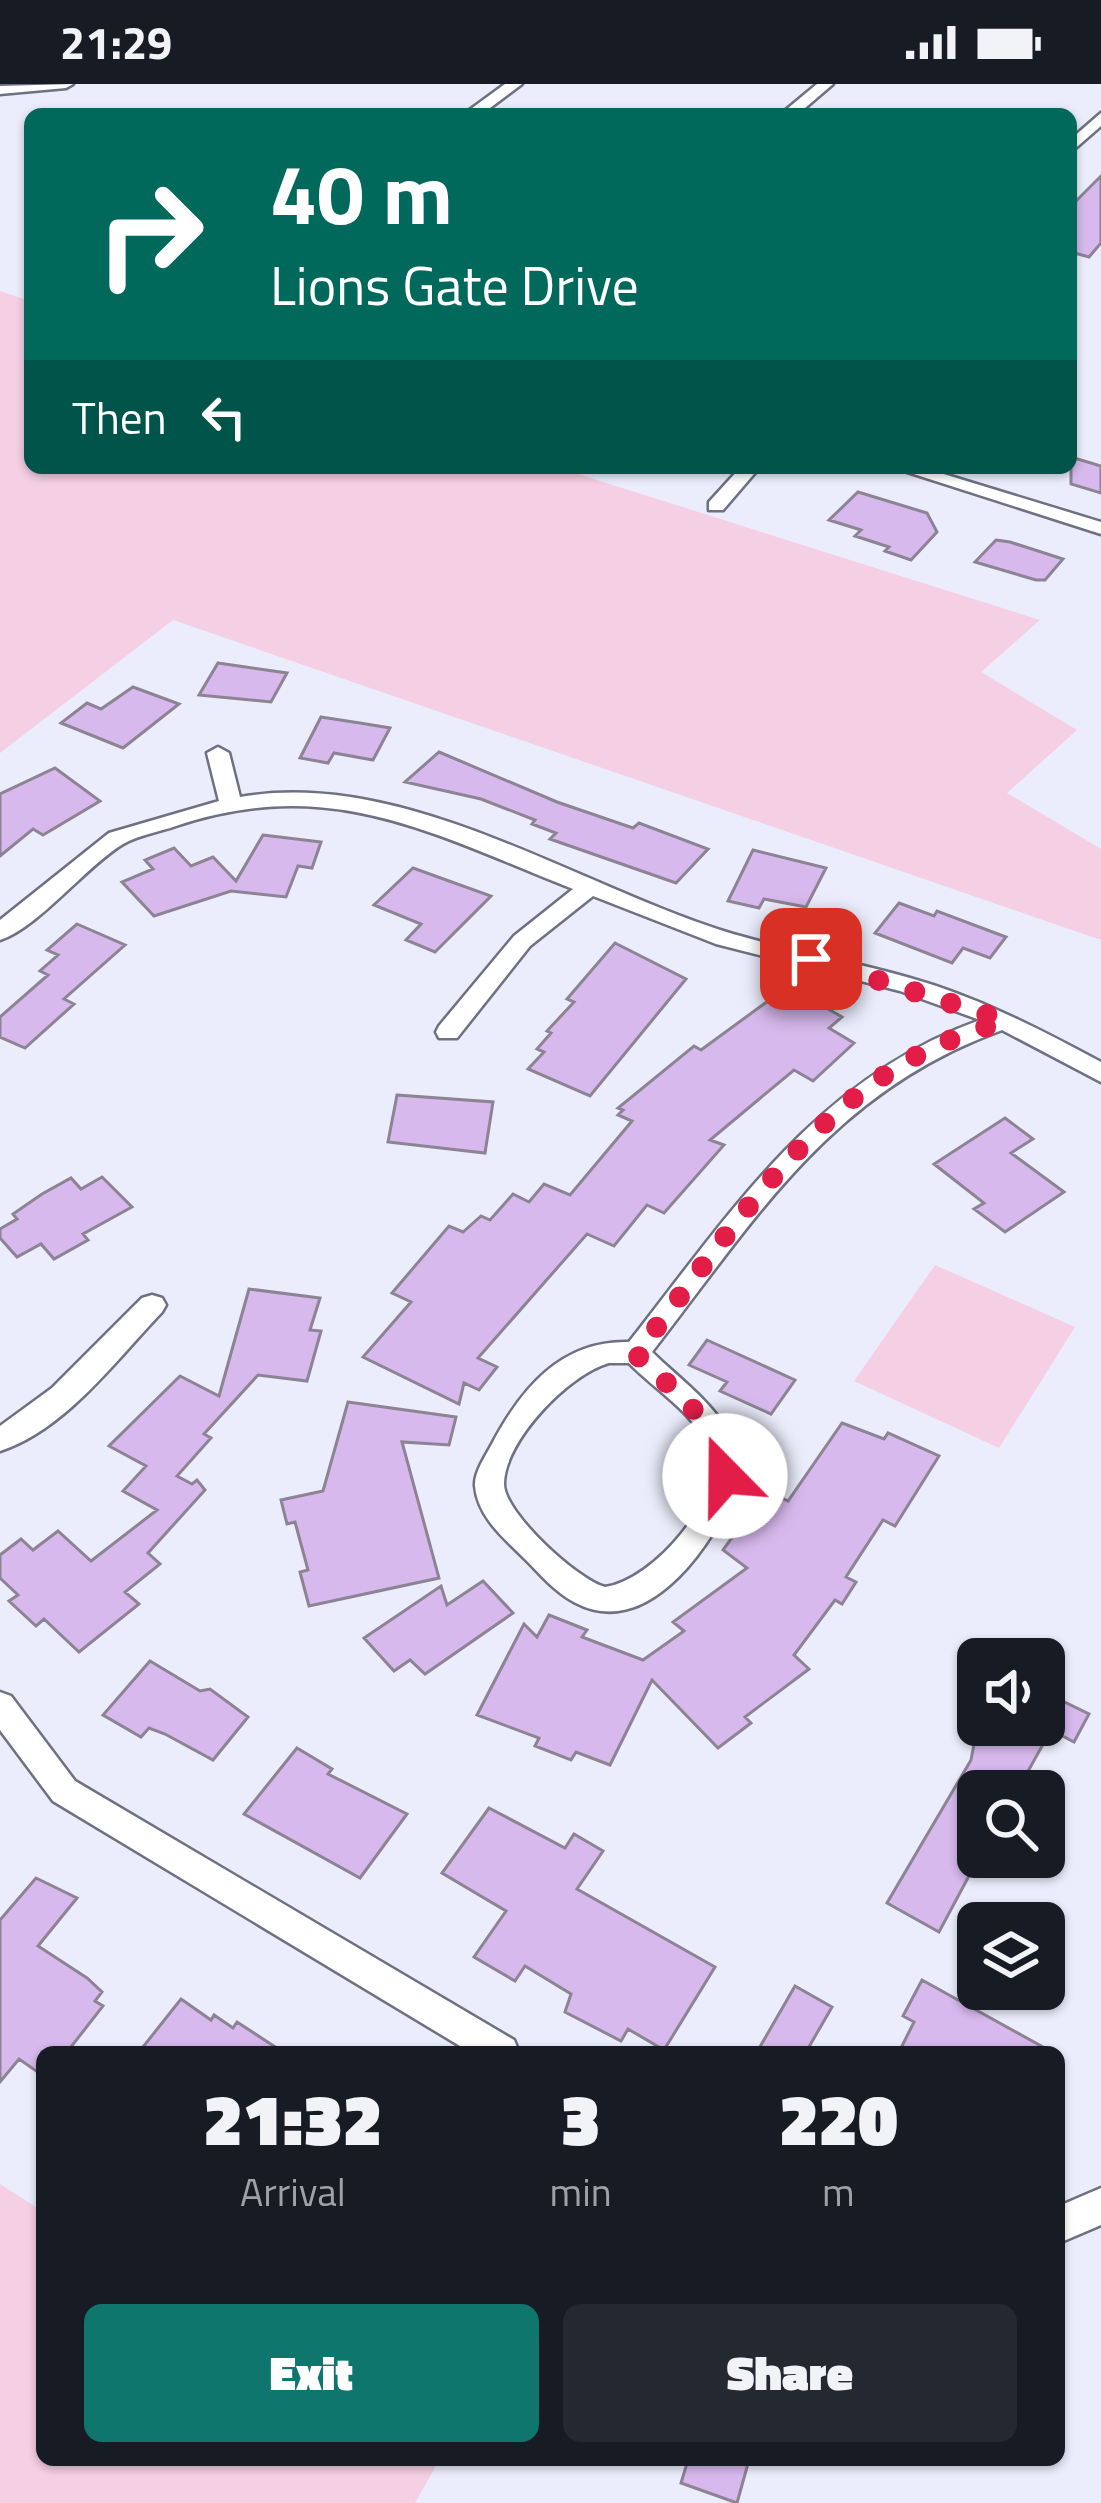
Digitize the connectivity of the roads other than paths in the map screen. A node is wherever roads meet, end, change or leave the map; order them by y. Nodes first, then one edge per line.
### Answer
1 (66, 84) edge
2 (514, 84) edge
3 (826, 84) edge
4 (0, 90) edge
5 (46, 90) edge
6 (480, 108) edge
7 (796, 108) edge
8 (1101, 118) edge
9 (1077, 141) edge
10 (745, 474) edge
11 (924, 474) edge
12 (716, 506) dead end
13 (1101, 528) edge
14 (218, 752) dead end
15 (231, 806) junction
16 (589, 888) junction
17 (0, 932) edge
18 (1004, 1020) junction
19 (448, 1033) dead end
20 (1101, 1073) edge
21 (152, 1305) dead end
22 (636, 1354) junction
23 (0, 1440) edge
24 (0, 1706) edge
25 (492, 2046) edge
26 (1101, 2206) edge
27 (1065, 2222) edge

1 - 5 street
2 - 6 street
3 - 7 street
4 - 5 street
8 - 9 street
10 - 12 street
11 - 13 street
14 - 15 street
15 - 16 street
15 - 17 street
16 - 18 street
16 - 19 street
18 - 20 street
18 - 22 street
21 - 23 street
22 - 22 street
24 - 25 street
26 - 27 street

